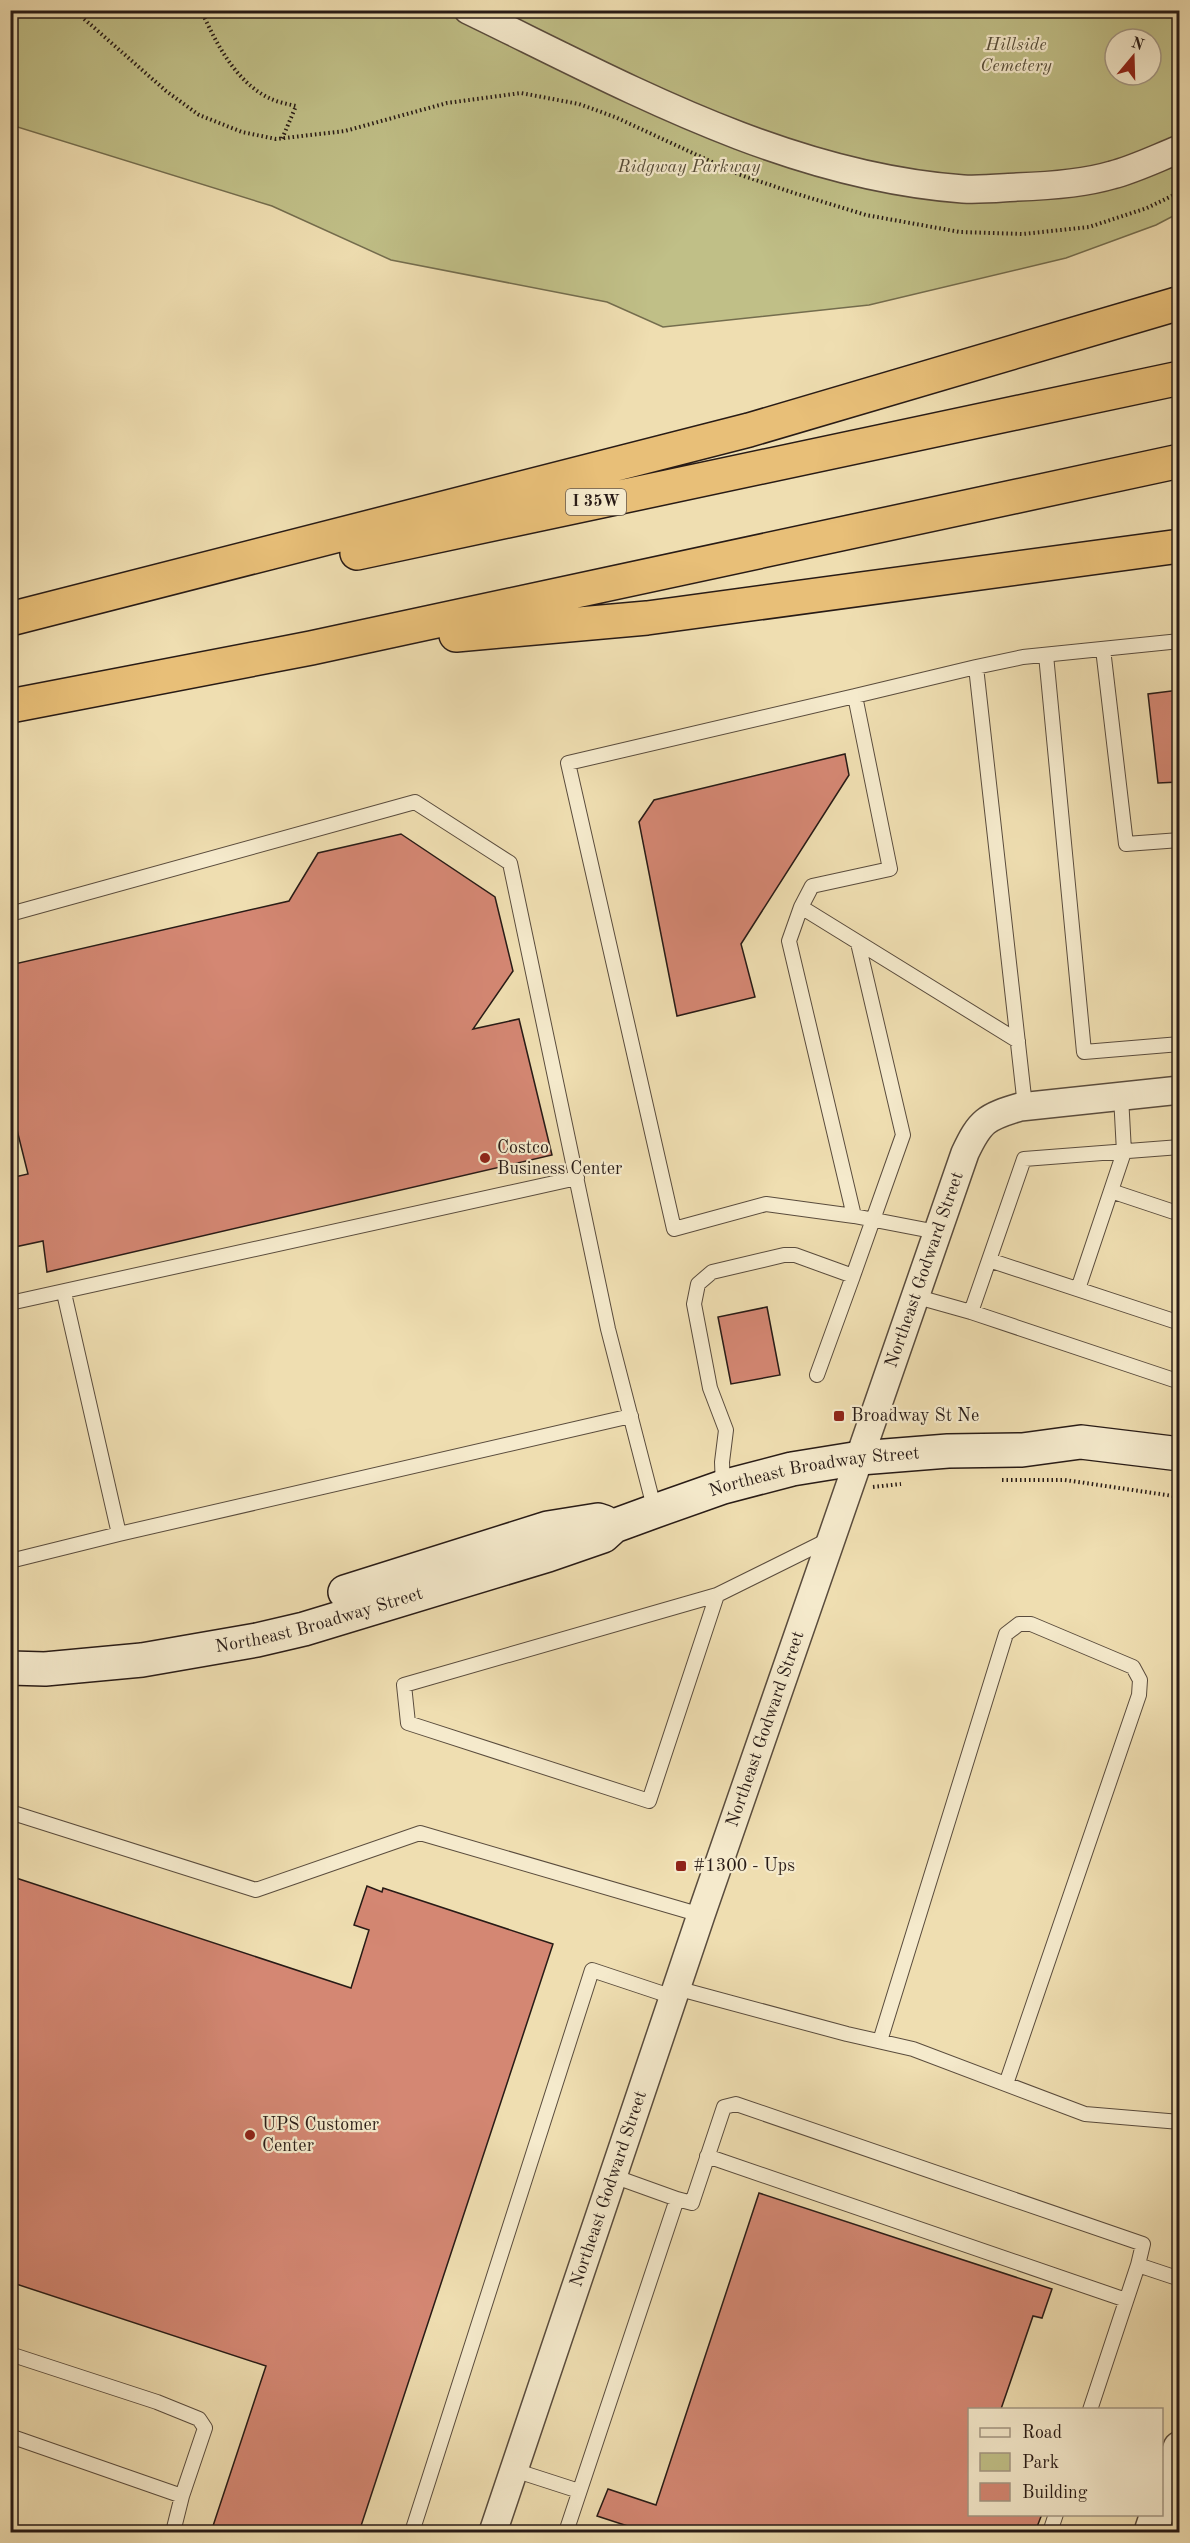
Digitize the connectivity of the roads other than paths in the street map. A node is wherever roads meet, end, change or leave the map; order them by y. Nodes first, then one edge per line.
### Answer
1 (468, 10) edge
2 (1179, 149) edge
3 (1179, 303) edge
4 (1179, 378) edge
5 (1179, 461) edge
6 (1179, 546) edge
7 (10, 619) edge
8 (1179, 641) edge
9 (311, 648) junction
10 (1102, 649) junction
11 (1046, 655) junction
12 (976, 667) junction
13 (855, 696) junction
14 (10, 706) edge
15 (1179, 840) edge
16 (801, 907) junction
17 (10, 914) edge
18 (858, 943) junction
19 (1018, 1041) junction
20 (1179, 1044) edge
21 (1179, 1090) edge
22 (1121, 1096) junction
23 (1025, 1106) junction
24 (1179, 1147) edge
25 (1124, 1152) junction
26 (577, 1178) junction
27 (1111, 1191) junction
28 (1179, 1214) edge
29 (854, 1216) junction
30 (872, 1221) junction
31 (937, 1232) junction
32 (989, 1260) junction
33 (853, 1276) junction
34 (1078, 1289) junction
35 (64, 1293) junction
36 (914, 1296) junction
37 (10, 1303) edge
38 (970, 1312) junction
39 (1179, 1323) edge
40 (817, 1376) dead end
41 (1179, 1382) edge
42 (631, 1416) junction
43 (1022, 1450) junction
44 (1179, 1454) edge
45 (860, 1458) junction
46 (1179, 1476) edge
47 (723, 1487) junction
48 (655, 1511) junction
49 (614, 1526) junction
50 (119, 1534) junction
51 (830, 1539) junction
52 (10, 1561) edge
53 (717, 1595) junction
54 (10, 1655) edge
55 (10, 1668) edge
56 (10, 1812) edge
57 (701, 1915) junction
58 (674, 1992) junction
59 (880, 2042) junction
60 (1006, 2084) junction
61 (1179, 2122) edge
62 (707, 2156) junction
63 (613, 2176) junction
64 (677, 2199) junction
65 (1138, 2265) junction
66 (1179, 2279) edge
67 (1126, 2300) junction
68 (10, 2354) edge
69 (1090, 2408) edge
70 (10, 2436) edge
71 (1179, 2448) edge
72 (514, 2470) junction
73 (579, 2491) junction
74 (182, 2496) junction
75 (1163, 2496) edge
76 (1055, 2516) edge
77 (1156, 2516) edge
78 (173, 2532) edge
79 (412, 2532) edge
80 (493, 2532) edge
81 (566, 2532) edge
82 (1050, 2532) edge
83 (1151, 2532) edge

1 - 2 street
3 - 7 highway
4 - 7 highway, I 35W
5 - 9 highway
6 - 9 highway
8 - 10 lane
9 - 14 highway
10 - 11 lane
10 - 15 lane
11 - 12 lane
11 - 20 lane
12 - 13 lane
12 - 19 lane
13 - 16 lane
13 - 29 lane
16 - 18 lane
16 - 29 lane
17 - 26 lane
18 - 19 lane
18 - 30 lane
19 - 23 lane
21 - 22 street, Northeast Godward Street
22 - 23 street, Northeast Godward Street
22 - 25 lane
23 - 31 street, Northeast Godward Street
24 - 25 lane
25 - 27 lane
25 - 32 lane
26 - 35 lane
26 - 42 lane
27 - 28 lane
27 - 34 lane
29 - 30 lane
30 - 31 lane
30 - 33 lane
31 - 36 street, Northeast Godward Street
32 - 34 lane
32 - 38 lane
33 - 40 lane
33 - 47 lane
34 - 39 lane
35 - 37 lane
35 - 50 lane
36 - 38 lane
36 - 45 street, Northeast Godward Street
38 - 41 lane
42 - 48 lane
42 - 50 lane
43 - 44 main road, Northeast Broadway Street
43 - 45 main road, Northeast Broadway Street
43 - 46 main road, Northeast Broadway Street
45 - 47 main road, Northeast Broadway Street
45 - 51 street, Northeast Godward Street
47 - 48 main road, Northeast Broadway Street
48 - 49 main road, Northeast Broadway Street
49 - 54 main road, Northeast Broadway Street
49 - 55 main road, Northeast Broadway Street
50 - 52 lane
51 - 53 lane
51 - 57 street, Northeast Godward Street
53 - 53 lane
56 - 57 lane
57 - 58 street, Northeast Godward Street
58 - 59 lane
58 - 63 street, Northeast Godward Street
58 - 79 lane
59 - 60 lane
59 - 60 lane
60 - 61 lane
62 - 64 lane
62 - 65 lane
62 - 67 lane
63 - 64 lane
63 - 72 street, Northeast Godward Street
64 - 73 lane
65 - 66 lane
65 - 67 lane
67 - 69 lane
68 - 74 lane
70 - 74 lane
71 - 75 main road
72 - 73 lane
72 - 80 street, Northeast Godward Street
73 - 81 lane
74 - 78 lane
76 - 82 lane
77 - 83 main road

